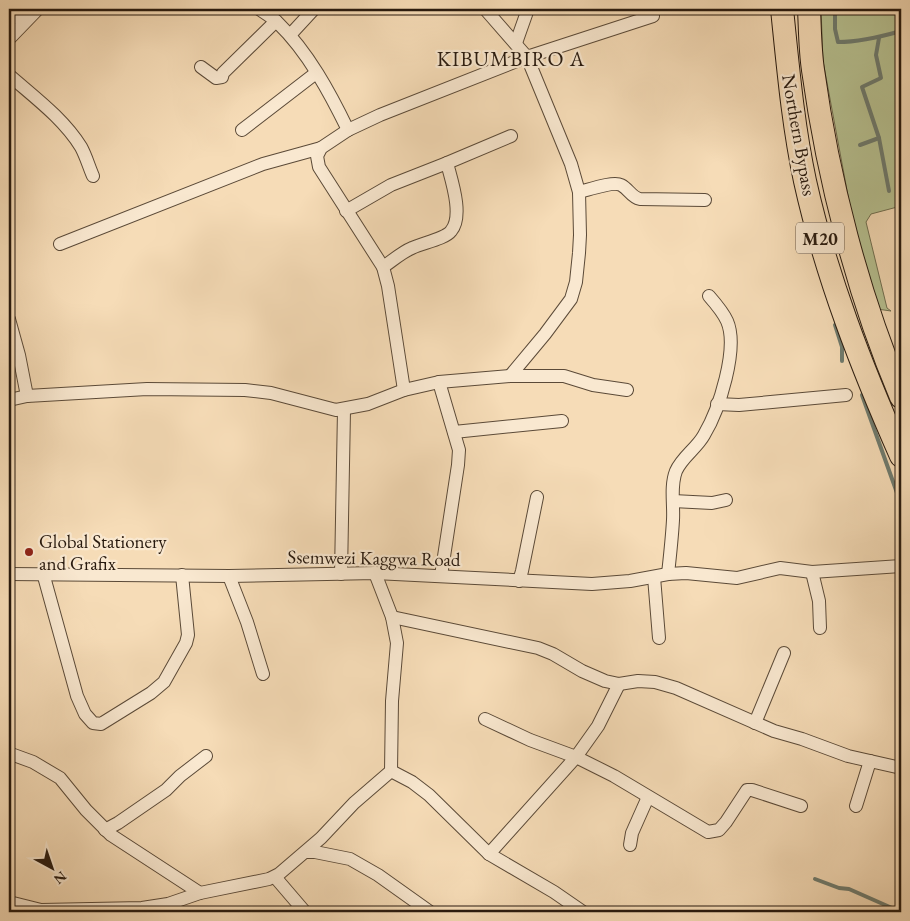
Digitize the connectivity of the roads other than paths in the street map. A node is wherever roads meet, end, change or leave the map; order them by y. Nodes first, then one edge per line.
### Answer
1 (15, 9) edge
2 (38, 9) edge
3 (259, 9) edge
4 (314, 9) edge
5 (485, 9) edge
6 (528, 9) edge
7 (782, 9) edge
8 (809, 9) edge
9 (653, 16) dead end
10 (276, 21) junction
11 (22, 24) junction
12 (290, 35) junction
13 (9, 40) edge
14 (516, 43) junction
15 (527, 57) junction
16 (201, 67) dead end
17 (316, 73) junction
18 (9, 75) edge
19 (242, 130) dead end
20 (348, 130) junction
21 (511, 136) dead end
22 (321, 148) junction
23 (447, 163) junction
24 (92, 176) dead end
25 (579, 192) junction
26 (705, 200) dead end
27 (346, 211) junction
28 (60, 244) dead end
29 (383, 267) junction
30 (709, 296) dead end
31 (9, 319) edge
32 (510, 376) junction
33 (440, 382) junction
34 (404, 390) junction
35 (627, 390) dead end
36 (846, 395) dead end
37 (28, 396) junction
38 (901, 397) edge
39 (9, 400) edge
40 (717, 404) junction
41 (344, 410) junction
42 (562, 421) dead end
43 (454, 432) junction
44 (901, 456) edge
45 (537, 497) dead end
46 (726, 500) dead end
47 (673, 501) junction
48 (901, 566) edge
49 (812, 572) junction
50 (43, 573) junction
51 (375, 573) junction
52 (9, 574) edge
53 (341, 574) junction
54 (668, 574) junction
55 (182, 575) junction
56 (229, 576) junction
57 (441, 576) junction
58 (654, 577) junction
59 (519, 580) junction
60 (392, 617) junction
61 (820, 628) dead end
62 (659, 638) dead end
63 (784, 653) dead end
64 (263, 674) dead end
65 (619, 684) junction
66 (484, 719) dead end
67 (756, 723) junction
68 (10, 755) edge
69 (206, 756) dead end
70 (576, 757) junction
71 (870, 761) junction
72 (901, 768) edge
73 (391, 770) junction
74 (648, 797) junction
75 (801, 806) dead end
76 (856, 806) dead end
77 (105, 830) junction
78 (630, 845) dead end
79 (306, 852) junction
80 (489, 854) junction
81 (274, 877) junction
82 (200, 893) junction
83 (9, 901) edge
84 (143, 910) edge
85 (42, 911) edge
86 (305, 912) edge
87 (430, 912) edge
88 (583, 912) edge

1 - 11 street
2 - 11 street
3 - 10 street
4 - 12 street
5 - 14 street
6 - 14 street
7 - 44 highway, Northern Bypass / M20
8 - 38 highway, Northern Bypass / M20
9 - 15 street
10 - 12 street
10 - 16 street
11 - 13 street
12 - 17 street
14 - 15 street
15 - 20 street
15 - 25 street
17 - 19 street
17 - 20 street
18 - 24 street
20 - 22 street
21 - 23 street
22 - 27 street
22 - 28 street
23 - 27 street
23 - 29 street
25 - 26 street
25 - 32 street
27 - 29 street
29 - 34 street
30 - 40 street
31 - 37 street
32 - 33 street
32 - 35 street
33 - 34 street
33 - 43 street
34 - 41 street
36 - 40 street
37 - 39 street
37 - 41 street
40 - 47 street
41 - 53 street
42 - 43 street
43 - 57 street
45 - 59 street
46 - 47 street
47 - 54 street
48 - 49 street, Ssemwezi Kaggwa Road
49 - 54 street, Ssemwezi Kaggwa Road
49 - 61 street
50 - 52 street, Ssemwezi Kaggwa Road
50 - 55 street, Ssemwezi Kaggwa Road
50 - 55 street
51 - 53 street, Ssemwezi Kaggwa Road
51 - 57 street, Ssemwezi Kaggwa Road
51 - 60 street
53 - 56 street, Ssemwezi Kaggwa Road
54 - 58 street, Ssemwezi Kaggwa Road
55 - 56 street, Ssemwezi Kaggwa Road
56 - 64 street
57 - 59 street, Ssemwezi Kaggwa Road
58 - 59 street, Ssemwezi Kaggwa Road
58 - 62 street
60 - 65 street
60 - 73 street
63 - 67 street
65 - 67 street
65 - 70 street
66 - 70 street
67 - 71 street
68 - 77 street
69 - 77 street
70 - 74 street
70 - 80 street
71 - 72 street
71 - 76 street
73 - 79 street
73 - 80 street
74 - 75 street
74 - 78 street
77 - 82 street
79 - 81 street
79 - 87 street
80 - 88 street
81 - 82 street
81 - 86 street
82 - 84 street
83 - 85 street
84 - 85 street

